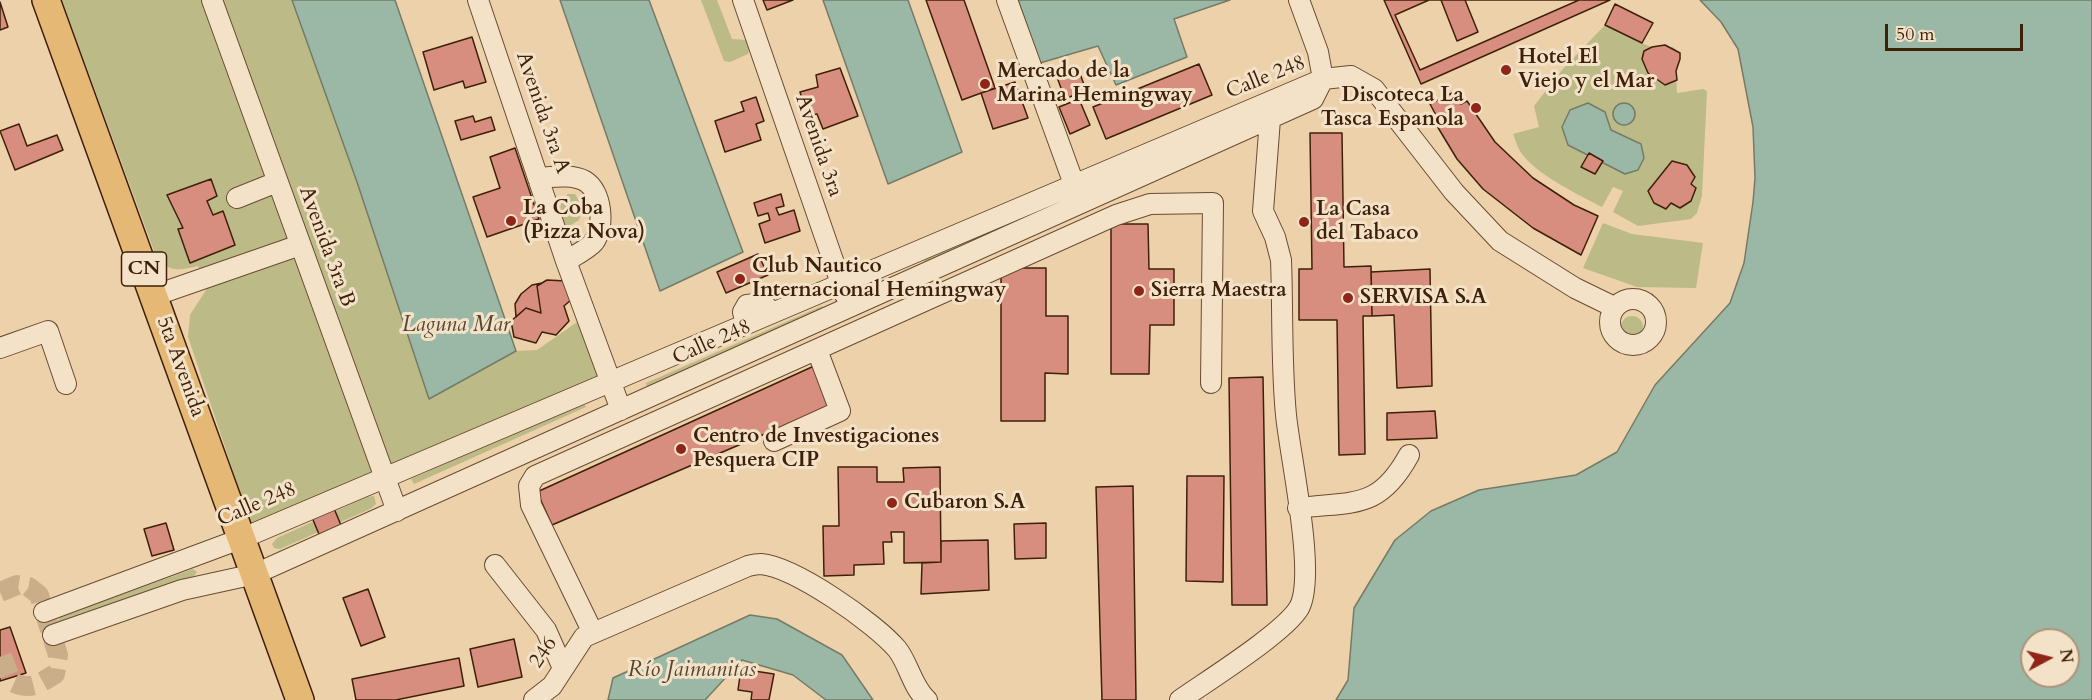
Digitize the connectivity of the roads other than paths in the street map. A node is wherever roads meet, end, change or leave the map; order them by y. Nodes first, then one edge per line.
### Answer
1 (46, 0) edge
2 (212, 0) edge
3 (478, 0) edge
4 (743, 0) edge
5 (1007, 0) edge
6 (1299, 0) edge
7 (1323, 79) junction
8 (1270, 119) junction
9 (538, 178) junction
10 (277, 182) junction
11 (1074, 184) junction
12 (237, 198) dead end
13 (1081, 203) junction
14 (300, 245) junction
15 (567, 261) junction
16 (841, 283) junction
17 (153, 296) junction
18 (850, 307) junction
19 (1614, 307) dead end
20 (0, 348) edge
21 (816, 350) junction
22 (609, 382) junction
23 (1211, 383) dead end
24 (66, 384) dead end
25 (621, 410) junction
26 (774, 441) dead end
27 (1409, 455) dead end
28 (384, 478) junction
29 (1298, 508) junction
30 (397, 511) junction
31 (243, 538) junction
32 (495, 565) dead end
33 (255, 574) junction
34 (44, 612) dead end
35 (592, 633) junction
36 (53, 635) dead end
37 (562, 666) junction
38 (300, 700) edge
39 (534, 700) edge
40 (927, 700) edge
41 (1180, 700) edge

1 - 17 highway, 5ta Avenida / CN
2 - 10 street, Avenida 3ra B
3 - 9 street, Avenida 3ra A
4 - 16 street, Avenida 3ra
5 - 11 street
6 - 7 street
7 - 8 street, Calle 248
7 - 11 street, Calle 248
7 - 19 street
8 - 13 street, Calle 248
8 - 29 street
9 - 15 street, Avenida 3ra A
9 - 15 street
10 - 12 street
10 - 14 street, Avenida 3ra B
11 - 13 street
11 - 16 street, Calle 248
13 - 18 street, Calle 248
14 - 17 street
14 - 28 street, Avenida 3ra B
15 - 22 street, Avenida 3ra A
16 - 18 street, Avenida 3ra
16 - 22 street, Calle 248
17 - 31 highway, 5ta Avenida / CN
18 - 25 street, Calle 248
20 - 24 street
21 - 23 street
21 - 26 street
21 - 35 street
22 - 25 street, Avenida 3ra A
22 - 28 street, Calle 248
25 - 30 street, Calle 248
27 - 29 street
28 - 30 street, Avenida 3ra B
28 - 31 street, Calle 248
29 - 41 street
30 - 33 street, Calle 248
31 - 33 highway, 5ta Avenida / CN
31 - 34 street, Calle 248
32 - 37 street
33 - 36 street, Calle 248
33 - 38 highway, 5ta Avenida / CN
35 - 37 street, 246
35 - 40 street
37 - 39 street, 246

